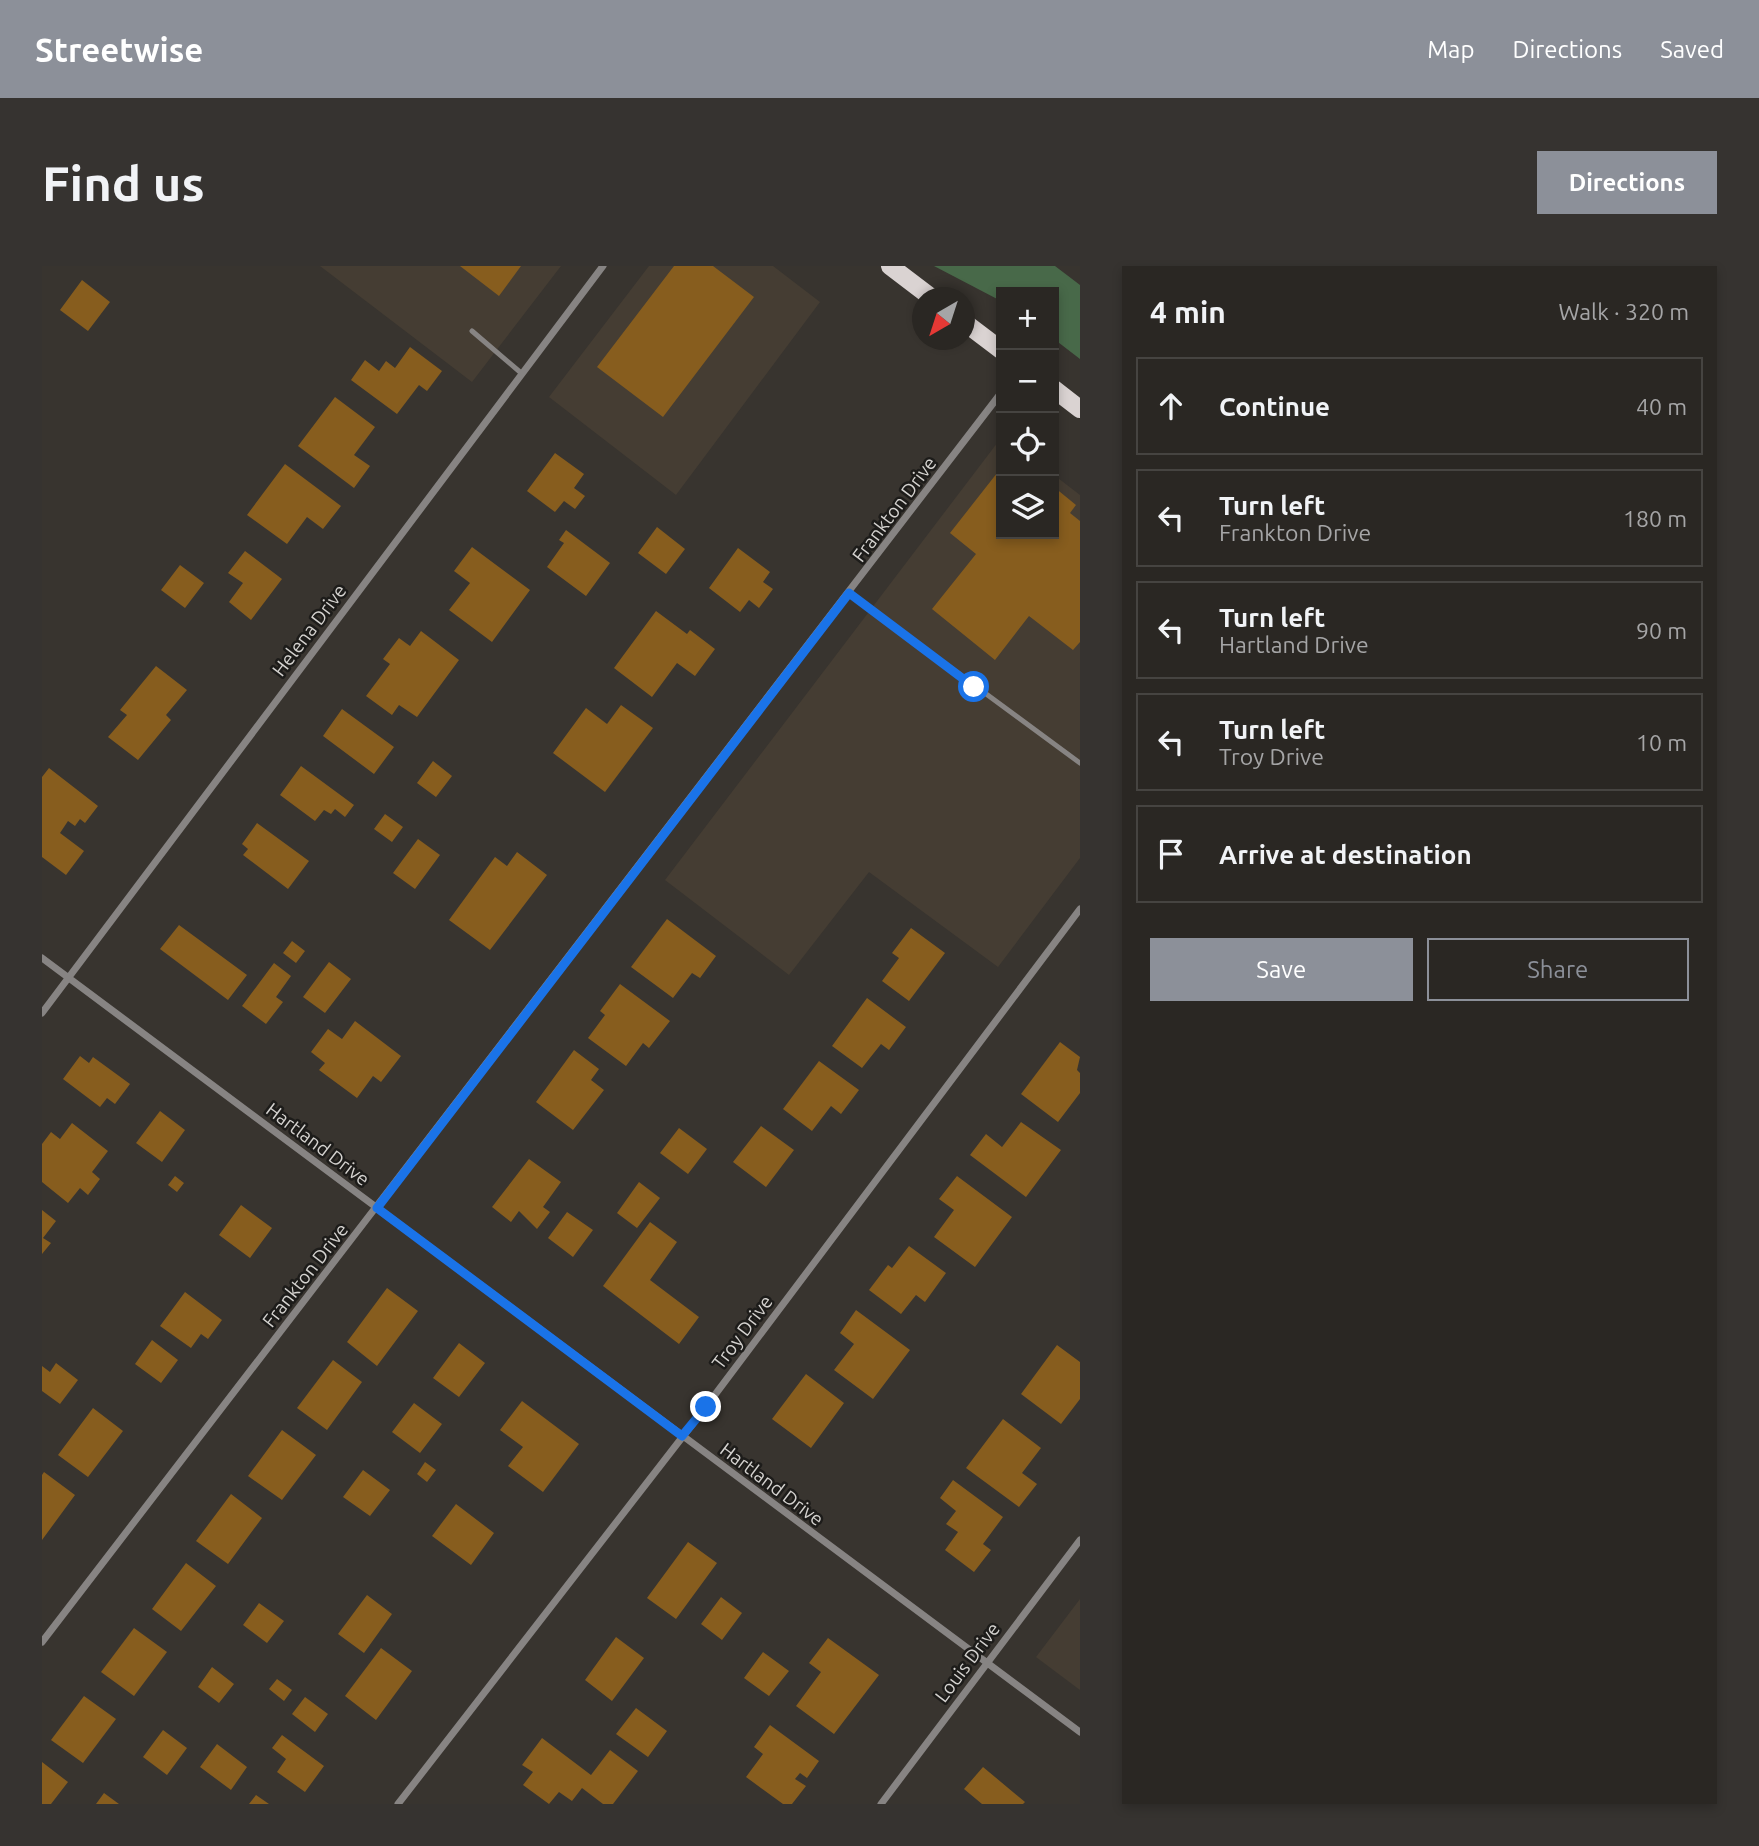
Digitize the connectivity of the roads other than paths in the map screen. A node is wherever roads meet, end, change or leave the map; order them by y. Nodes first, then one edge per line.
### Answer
1 (603, 266) edge
2 (890, 266) edge
3 (918, 287) edge
4 (975, 330) edge
5 (472, 331) dead end
6 (996, 346) edge
7 (520, 372) junction
8 (1059, 393) edge
9 (996, 400) edge
10 (1080, 409) edge
11 (849, 593) junction
12 (1080, 763) edge
13 (1080, 909) edge
14 (42, 958) edge
15 (69, 978) junction
16 (42, 1013) edge
17 (377, 1208) junction
18 (682, 1436) junction
19 (1080, 1540) edge
20 (42, 1642) edge
21 (985, 1664) junction
22 (1080, 1732) edge
23 (398, 1804) edge
24 (881, 1804) edge

1 - 7 street, Helena Drive
2 - 3 main road
4 - 6 main road
5 - 7 lane
7 - 15 street, Helena Drive
8 - 10 main road
9 - 11 street, Frankton Drive
11 - 12 lane
11 - 17 street, Frankton Drive
13 - 18 street, Troy Drive
14 - 15 street, Hartland Drive
15 - 16 street, Helena Drive
15 - 17 street, Hartland Drive
17 - 18 street, Hartland Drive
17 - 20 street, Frankton Drive
18 - 21 street, Hartland Drive
18 - 23 street, Troy Drive
19 - 21 street, Louis Drive
21 - 22 street, Hartland Drive
21 - 24 street, Louis Drive

